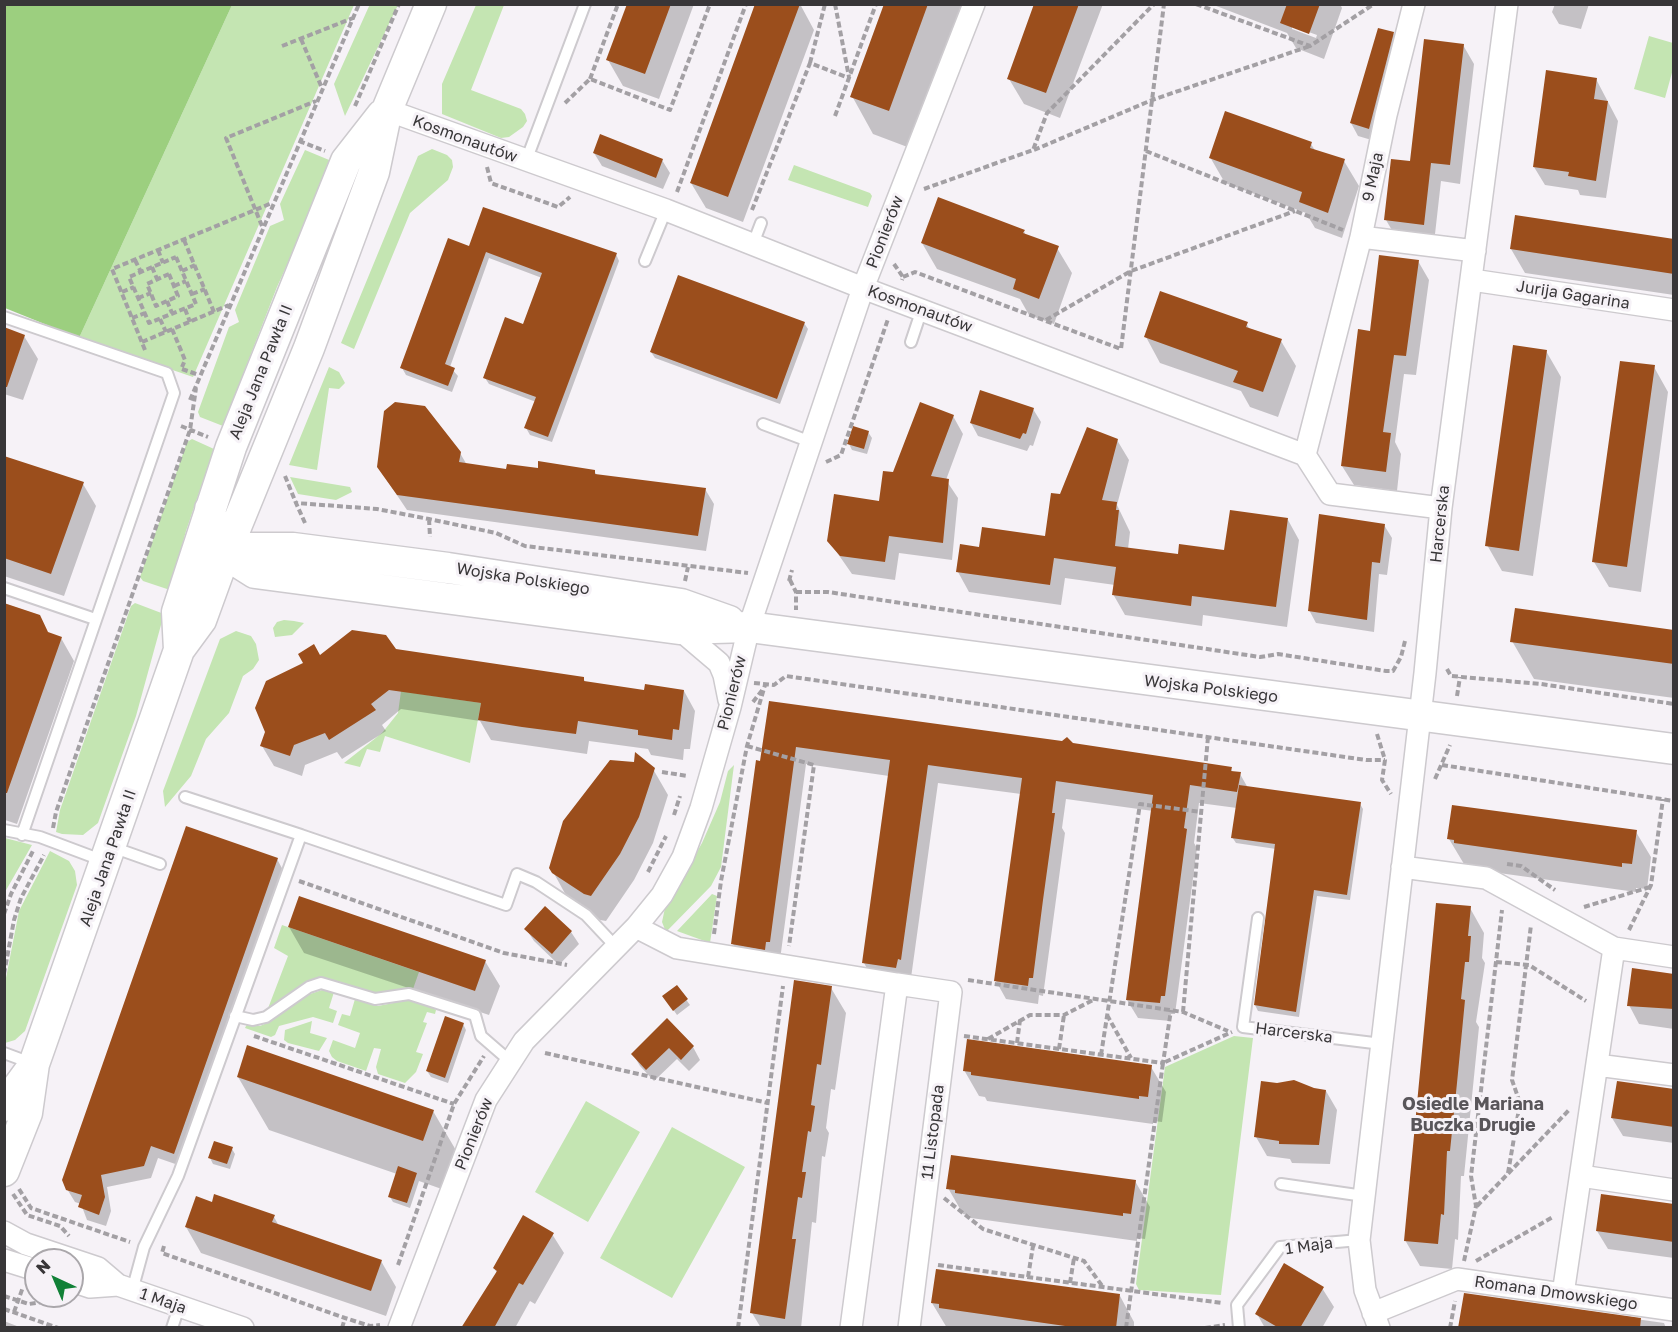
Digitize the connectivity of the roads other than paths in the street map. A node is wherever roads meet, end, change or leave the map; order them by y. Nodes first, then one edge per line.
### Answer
1 (431, 4) edge
2 (585, 4) edge
3 (974, 4) edge
4 (1414, 4) edge
5 (1507, 4) edge
6 (387, 110) junction
7 (526, 161) junction
8 (666, 210) junction
9 (761, 223) dead end
10 (1360, 237) junction
11 (753, 244) junction
12 (1475, 251) junction
13 (645, 261) dead end
14 (1472, 280) junction
15 (863, 288) junction
16 (922, 309) junction
17 (1674, 310) edge
18 (4, 317) edge
19 (911, 342) dead end
20 (763, 424) dead end
21 (812, 442) junction
22 (1305, 455) junction
23 (247, 501) junction
24 (1441, 508) junction
25 (210, 509) junction
26 (299, 535) junction
27 (225, 554) junction
28 (190, 569) junction
29 (4, 588) edge
30 (95, 619) junction
31 (749, 627) junction
32 (679, 629) junction
33 (180, 650) junction
34 (730, 706) junction
35 (1420, 717) junction
36 (1674, 749) edge
37 (184, 797) dead end
38 (4, 830) edge
39 (22, 835) junction
40 (301, 835) junction
41 (109, 854) junction
42 (160, 864) dead end
43 (1402, 867) junction
44 (1258, 918) dead end
45 (636, 927) junction
46 (616, 947) junction
47 (1617, 949) junction
48 (1674, 957) edge
49 (897, 984) junction
50 (236, 1016) junction
51 (1382, 1044) junction
52 (4, 1053) edge
53 (511, 1062) junction
54 (34, 1064) junction
55 (1596, 1074) junction
56 (1674, 1075) edge
57 (4, 1106) edge
58 (1581, 1176) junction
59 (10, 1178) edge
60 (1281, 1184) dead end
61 (1674, 1190) edge
62 (1364, 1196) junction
63 (4, 1232) edge
64 (1359, 1240) junction
65 (4, 1260) edge
66 (24, 1266) edge
67 (84, 1284) edge
68 (125, 1288) junction
69 (1563, 1294) junction
70 (179, 1307) junction
71 (1674, 1310) edge
72 (1376, 1320) edge
73 (172, 1328) edge
74 (243, 1328) edge
75 (399, 1328) edge
76 (850, 1328) edge
77 (909, 1328) edge
78 (1239, 1328) edge

1 - 6 street, Aleja Jana Pawła II
2 - 7 lane
3 - 15 street, Pionierów
4 - 10 street, 9 Maja
5 - 12 street, Harcerska
6 - 7 street, Kosmonautów
6 - 23 street, Aleja Jana Pawła II
6 - 25 street, Aleja Jana Pawła II
7 - 8 street, Kosmonautów
8 - 11 street, Kosmonautów
8 - 13 lane
9 - 11 lane
10 - 12 street
10 - 22 street, 9 Maja
11 - 15 street, Kosmonautów
12 - 14 street, Harcerska
14 - 17 street, Jurija Gagarina
14 - 24 street, Harcerska
15 - 16 street, Kosmonautów
15 - 21 street, Pionierów
16 - 19 lane
16 - 22 street, Kosmonautów
18 - 30 lane
20 - 21 lane
21 - 31 street, Pionierów
22 - 24 street
23 - 26 street, Wojska Polskiego
23 - 27 street, Aleja Jana Pawła II
24 - 35 street, Harcerska
25 - 27 street
25 - 28 street, Aleja Jana Pawła II
26 - 27 street, Wojska Polskiego
26 - 31 street, Wojska Polskiego
27 - 28 street, Wojska Polskiego
27 - 32 street, Wojska Polskiego
27 - 33 street, Aleja Jana Pawła II
28 - 33 street, Aleja Jana Pawła II
29 - 30 lane
30 - 39 lane
31 - 32 street, Wojska Polskiego
31 - 34 street, Pionierów
31 - 35 street, Wojska Polskiego
32 - 34 street
33 - 41 street, Aleja Jana Pawła II
34 - 45 street, Pionierów
35 - 36 street, Wojska Polskiego
35 - 43 street, Harcerska
37 - 40 lane
38 - 39 lane
39 - 41 lane
40 - 46 lane
40 - 50 lane
41 - 42 lane
41 - 54 street, Aleja Jana Pawła II
43 - 47 street
43 - 51 street, Harcerska
44 - 51 lane, Harcerska
45 - 46 street, Pionierów
45 - 49 street, 11 Listopada
46 - 53 street, Pionierów
47 - 48 street
47 - 55 street
49 - 76 street
49 - 77 street, 11 Listopada
50 - 53 lane
50 - 68 lane
51 - 62 street, Harcerska
52 - 54 lane
53 - 75 street, Pionierów
54 - 57 street, Aleja Jana Pawła II
54 - 59 street, Aleja Jana Pawła II
55 - 56 street
55 - 58 street
58 - 61 street
58 - 69 street
60 - 62 lane
62 - 64 street, Harcerska
63 - 68 street, 1 Maja
64 - 72 street, Harcerska
64 - 78 lane, 1 Maja
65 - 66 street
67 - 68 street, 1 Maja
68 - 70 street, 1 Maja
69 - 71 street, Romana Dmowskiego
69 - 72 street, Romana Dmowskiego
70 - 73 lane
70 - 74 street, 1 Maja

